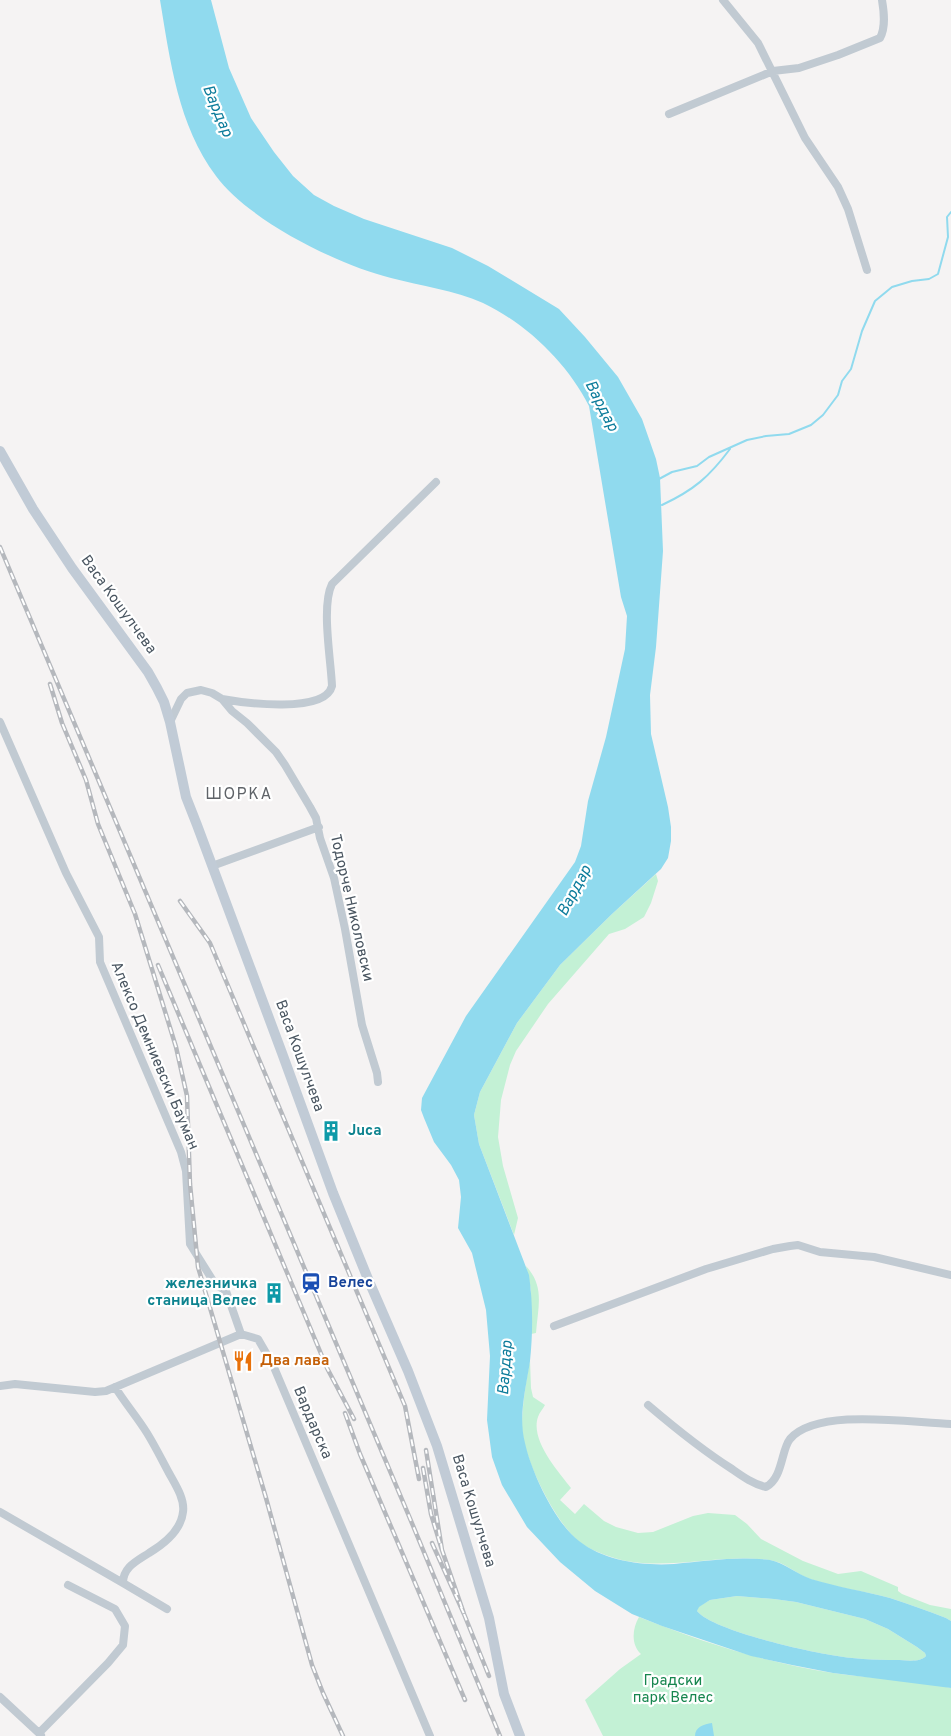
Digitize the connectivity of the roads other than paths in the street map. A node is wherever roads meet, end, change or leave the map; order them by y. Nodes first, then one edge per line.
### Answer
1 (723, 0) edge
2 (882, 0) edge
3 (773, 71) junction
4 (669, 114) dead end
5 (867, 270) dead end
6 (0, 452) edge
7 (436, 482) dead end
8 (222, 699) junction
9 (0, 722) edge
10 (170, 722) junction
11 (319, 827) junction
12 (212, 866) junction
13 (378, 1082) dead end
14 (951, 1275) edge
15 (554, 1326) dead end
16 (241, 1334) junction
17 (0, 1386) edge
18 (116, 1387) junction
19 (648, 1405) dead end
20 (951, 1424) edge
21 (0, 1512) edge
22 (123, 1583) junction
23 (68, 1586) dead end
24 (167, 1609) dead end
25 (0, 1697) edge
26 (40, 1735) edge
27 (430, 1736) edge
28 (520, 1736) edge

1 - 3 street
2 - 3 street
3 - 4 street
3 - 5 street
6 - 10 main road, Васа Кошулчева
7 - 8 street
8 - 10 street, Тодорче Николовски
8 - 11 street, Тодорче Николовски
9 - 16 street, Алексо Демниевски Бауман
10 - 12 main road, Васа Кошулчева
11 - 12 street
11 - 13 street, Тодорче Николовски
12 - 28 main road, Васа Кошулчева
14 - 15 street
16 - 18 street
16 - 27 street, Вардарска
17 - 18 street
18 - 22 street
19 - 20 street
21 - 22 street
22 - 24 street
23 - 26 street
25 - 26 street

